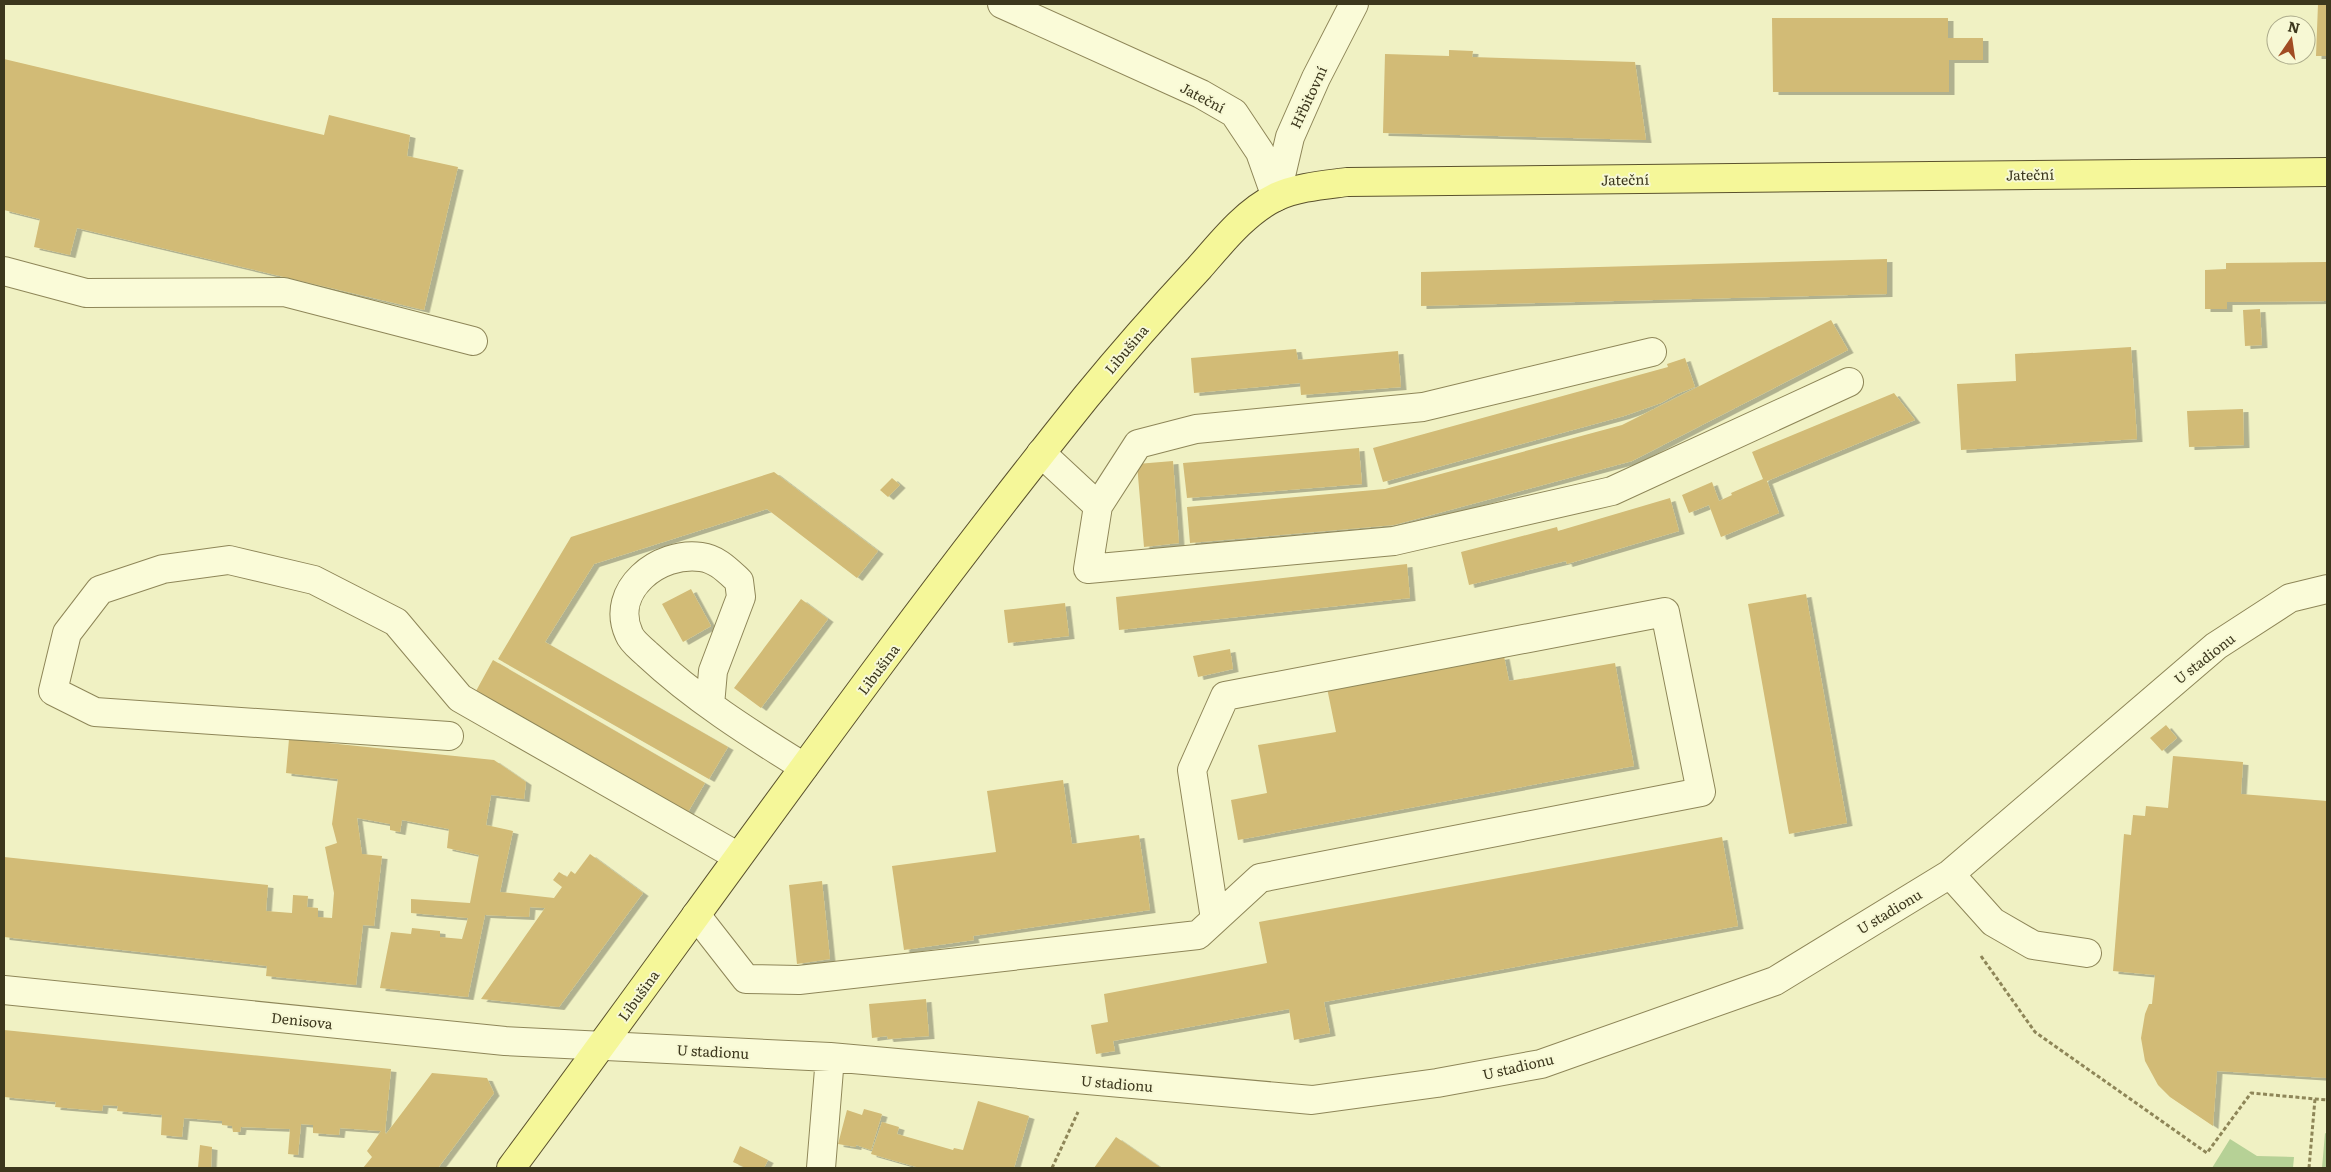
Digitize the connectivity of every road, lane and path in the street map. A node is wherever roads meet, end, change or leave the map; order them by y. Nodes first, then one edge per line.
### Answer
1 (1002, 4) edge
2 (1354, 4) edge
3 (2327, 172) edge
4 (1276, 197) junction
5 (4, 271) edge
6 (473, 341) dead end
7 (1652, 352) dead end
8 (1849, 382) dead end
9 (1041, 453) junction
10 (1098, 506) junction
11 (2327, 589) edge
12 (710, 705) junction
13 (449, 736) dead end
14 (804, 767) junction
15 (737, 856) junction
16 (1950, 874) junction
17 (696, 915) junction
18 (1215, 919) junction
19 (1977, 950) dead end
20 (2088, 952) dead end
21 (4, 990) edge
22 (600, 1047) junction
23 (830, 1057) junction
24 (1093, 1080) junction
25 (2314, 1099) junction
26 (2327, 1100) edge
27 (511, 1168) edge
28 (821, 1168) edge
29 (1052, 1168) edge
30 (2310, 1168) edge

1 - 4 street, Jateční
2 - 4 street, Hřbitovní
3 - 4 main road, Jateční
4 - 9 main road, Libušina
5 - 6 street
7 - 10 street
8 - 10 street
9 - 10 street
9 - 14 main road, Libušina
11 - 16 street, U stadionu
12 - 12 street
12 - 14 street
13 - 15 street
14 - 15 main road, Libušina
15 - 17 main road, Libušina
16 - 20 street
16 - 24 street, U stadionu
17 - 18 street
17 - 22 main road, Libušina
18 - 18 street
19 - 25 path
21 - 22 street, Denisova
22 - 23 street, U stadionu
22 - 27 main road, Libušina
23 - 24 street, U stadionu
23 - 28 street
24 - 29 path
25 - 26 path
25 - 30 path

